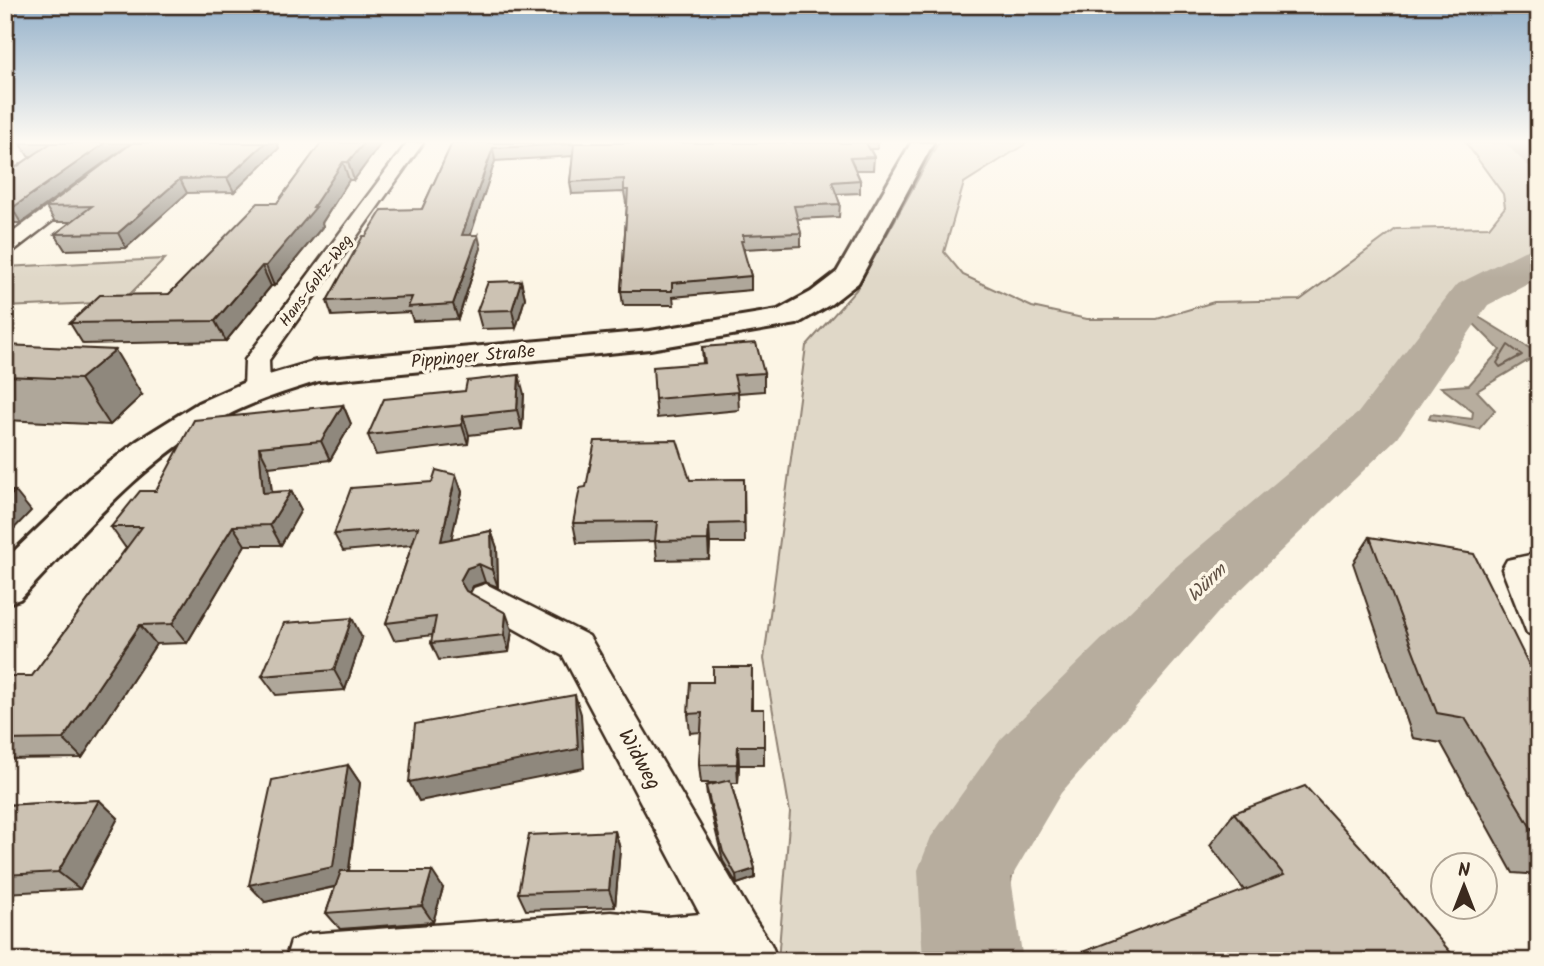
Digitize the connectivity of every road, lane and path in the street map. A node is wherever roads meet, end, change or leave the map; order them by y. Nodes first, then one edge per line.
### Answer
1 (85, 188) edge
2 (385, 188) edge
3 (897, 188) edge
4 (5, 248) edge
5 (257, 389) junction
6 (1529, 567) edge
7 (5, 587) edge
8 (486, 597) dead end
9 (1539, 623) edge
10 (745, 947) edge
11 (308, 958) dead end

1 - 4 street
2 - 5 street, Hans-Goltz-Weg
3 - 5 main road, Pippinger Straße
5 - 7 main road, Pippinger Straße
6 - 9 street
8 - 10 street, Widweg
10 - 11 street

